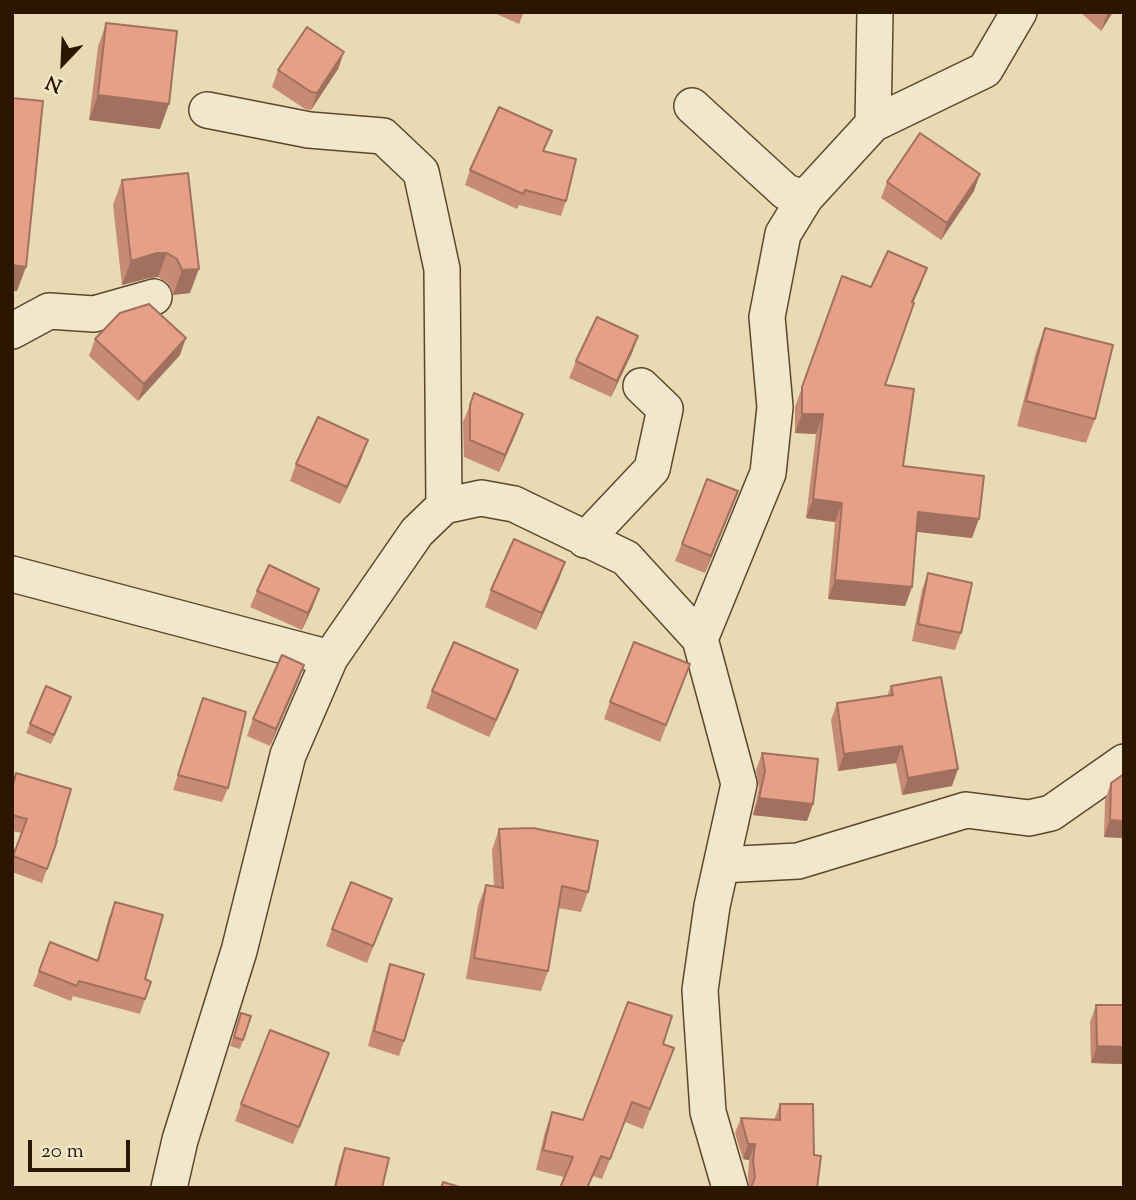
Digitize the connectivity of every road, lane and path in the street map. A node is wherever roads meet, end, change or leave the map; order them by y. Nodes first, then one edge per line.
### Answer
1 (874, 12) edge
2 (1019, 12) edge
3 (692, 106) dead end
4 (207, 110) dead end
5 (873, 124) junction
6 (805, 198) junction
7 (154, 297) dead end
8 (12, 331) edge
9 (641, 386) dead end
10 (444, 506) junction
11 (585, 540) junction
12 (12, 574) edge
13 (700, 639) junction
14 (330, 658) junction
15 (1124, 762) edge
16 (722, 865) junction
17 (169, 1188) edge
18 (730, 1188) edge

1 - 5 street
2 - 5 street
3 - 6 street
4 - 10 street
5 - 6 street
6 - 13 street
7 - 8 street
9 - 11 street
10 - 11 street
10 - 14 street
11 - 13 street
12 - 14 street
13 - 16 street
14 - 17 street
15 - 16 street
16 - 18 street

